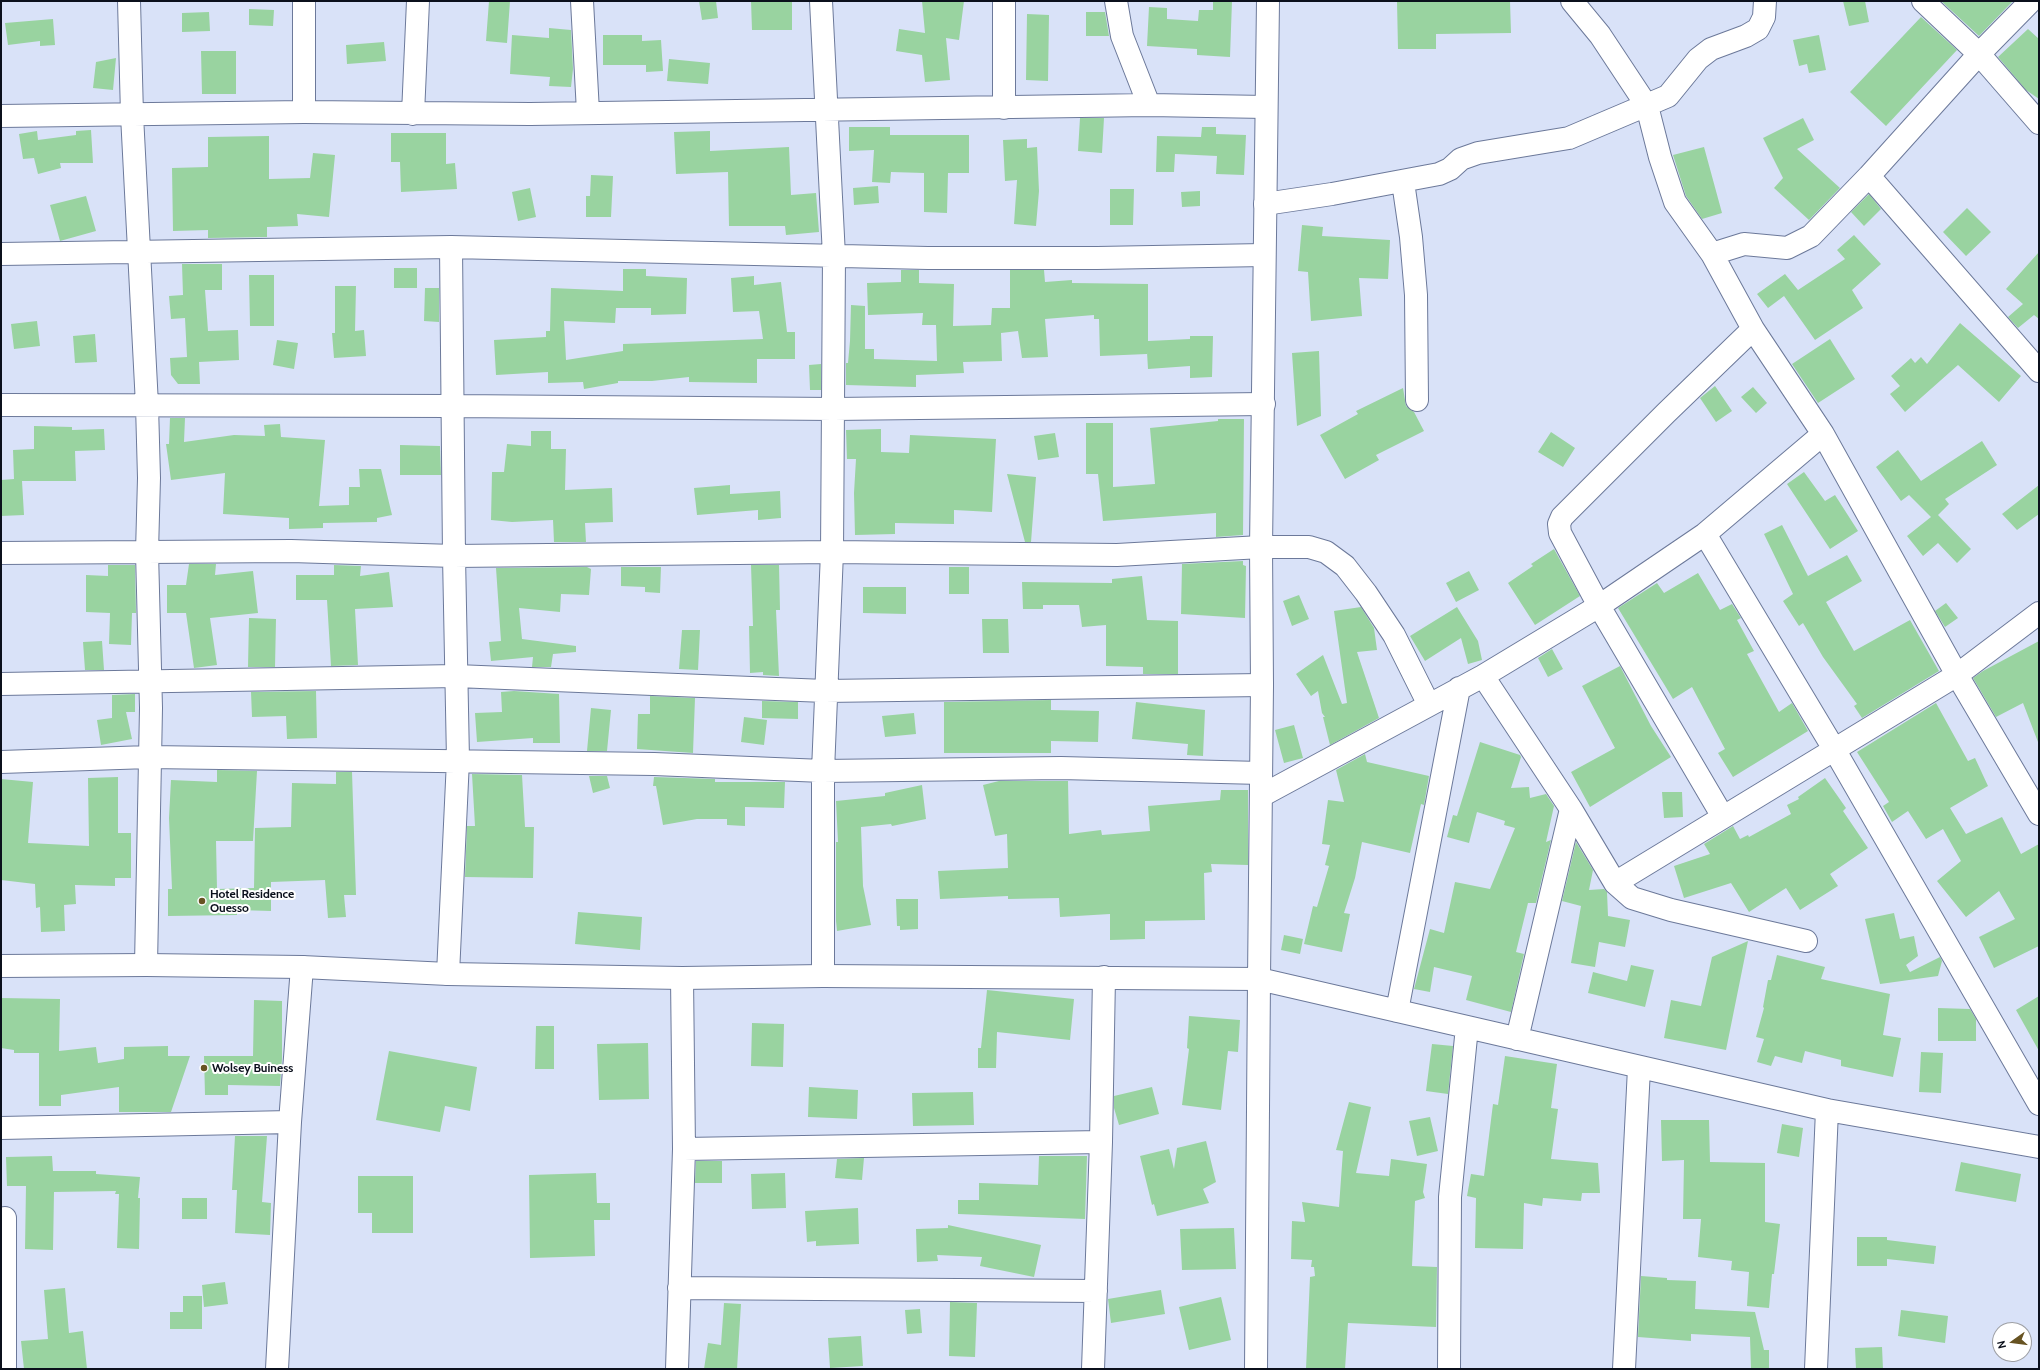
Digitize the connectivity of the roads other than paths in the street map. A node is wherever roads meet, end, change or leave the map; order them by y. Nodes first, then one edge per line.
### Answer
1 (129, 1) edge
2 (304, 1) edge
3 (418, 1) edge
4 (582, 1) edge
5 (821, 1) edge
6 (1004, 1) edge
7 (1116, 1) edge
8 (1268, 1) edge
9 (1572, 1) edge
10 (1765, 1) edge
11 (1923, 1) edge
12 (2031, 1) edge
13 (1979, 54) junction
14 (1149, 105) junction
15 (1647, 106) junction
16 (1266, 107) junction
17 (1004, 108) junction
18 (826, 110) junction
19 (304, 112) junction
20 (588, 112) junction
21 (413, 114) junction
22 (132, 115) junction
23 (1, 116) edge
24 (2039, 123) edge
25 (1869, 176) junction
26 (1403, 182) junction
27 (1265, 204) junction
28 (451, 247) junction
29 (140, 253) junction
30 (1, 254) edge
31 (1712, 254) junction
32 (1264, 255) junction
33 (834, 256) junction
34 (1753, 329) junction
35 (2039, 371) edge
36 (1417, 400) dead end
37 (1264, 404) junction
38 (147, 405) junction
39 (1, 406) edge
40 (453, 406) junction
41 (834, 409) junction
42 (1823, 434) junction
43 (1706, 534) junction
44 (1260, 547) junction
45 (146, 552) junction
46 (832, 552) junction
47 (1, 554) edge
48 (454, 556) junction
49 (1599, 606) junction
50 (2039, 613) edge
51 (1957, 675) junction
52 (456, 676) junction
53 (1484, 676) junction
54 (150, 681) junction
55 (1, 684) edge
56 (1262, 685) junction
57 (1459, 688) junction
58 (825, 691) junction
59 (1429, 705) junction
60 (1834, 749) junction
61 (150, 757) junction
62 (458, 760) junction
63 (1, 762) edge
64 (823, 771) junction
65 (1261, 773) junction
66 (1261, 796) junction
67 (1571, 809) junction
68 (2039, 814) edge
69 (1722, 817) junction
70 (1615, 883) junction
71 (1806, 941) dead end
72 (146, 965) junction
73 (1, 966) edge
74 (302, 967) junction
75 (448, 974) junction
76 (823, 976) junction
77 (1104, 977) junction
78 (682, 978) junction
79 (1260, 979) junction
80 (1397, 1010) junction
81 (1467, 1027) junction
82 (1517, 1039) junction
83 (1639, 1068) junction
84 (2039, 1104) edge
85 (1827, 1110) junction
86 (290, 1122) junction
87 (1, 1128) edge
88 (1101, 1142) junction
89 (2039, 1147) edge
90 (684, 1149) junction
91 (5, 1218) dead end
92 (3, 1276) edge
93 (679, 1288) junction
94 (1096, 1292) junction
95 (5, 1369) edge
96 (277, 1369) edge
97 (676, 1369) edge
98 (1094, 1369) edge
99 (1256, 1369) edge
100 (1449, 1369) edge
101 (1624, 1369) edge
102 (1816, 1369) edge

1 - 22 street
2 - 19 street
3 - 21 street
4 - 20 street
5 - 18 street
6 - 17 street
7 - 14 street
8 - 16 street
9 - 15 street
10 - 15 street
11 - 13 street
12 - 13 street
13 - 24 street
13 - 25 street
14 - 16 street
14 - 17 street
15 - 26 street
15 - 31 street
16 - 27 street
17 - 18 street
18 - 20 street
18 - 33 street
19 - 21 street
19 - 22 street
20 - 21 street
22 - 23 street
22 - 29 street
25 - 31 street
25 - 35 street
26 - 27 street
26 - 36 street
27 - 32 street
28 - 29 street
28 - 33 street
28 - 40 street
29 - 30 street
29 - 38 street
31 - 34 street
32 - 33 street
32 - 37 street
33 - 41 street
34 - 42 street
34 - 49 street
37 - 41 street
37 - 44 street
38 - 39 street
38 - 40 street
38 - 45 street
40 - 41 street
40 - 48 street
41 - 46 street
42 - 43 street
42 - 51 street
43 - 49 street
43 - 60 street
44 - 46 street
44 - 56 street
44 - 59 street
45 - 47 street
45 - 48 street
45 - 54 street
46 - 48 street
46 - 58 street
48 - 52 street
49 - 53 street
49 - 69 street
50 - 51 street
51 - 60 street
51 - 68 street
52 - 54 street
52 - 58 street
52 - 62 street
53 - 57 street
53 - 67 street
54 - 55 street
54 - 61 street
56 - 58 street
56 - 65 street
57 - 59 street
57 - 80 street
58 - 64 street
59 - 66 street
60 - 69 street
60 - 84 street
61 - 62 street
61 - 63 street
61 - 72 street
62 - 64 street
62 - 75 street
64 - 65 street
64 - 76 street
65 - 66 street
66 - 79 street
67 - 70 street
67 - 82 street
69 - 70 street
70 - 71 street
72 - 73 street
72 - 74 street
74 - 75 street
74 - 86 street
75 - 78 street
76 - 77 street
76 - 78 street
77 - 79 street
77 - 88 street
78 - 90 street
79 - 80 street
79 - 99 street
80 - 81 street
81 - 82 street
81 - 100 street
82 - 83 street
83 - 85 street
83 - 101 street
85 - 89 street
85 - 102 street
86 - 87 street
86 - 96 street
88 - 90 street
88 - 94 street
90 - 93 street
91 - 92 street
92 - 95 street
93 - 94 street
93 - 97 street
94 - 98 street

